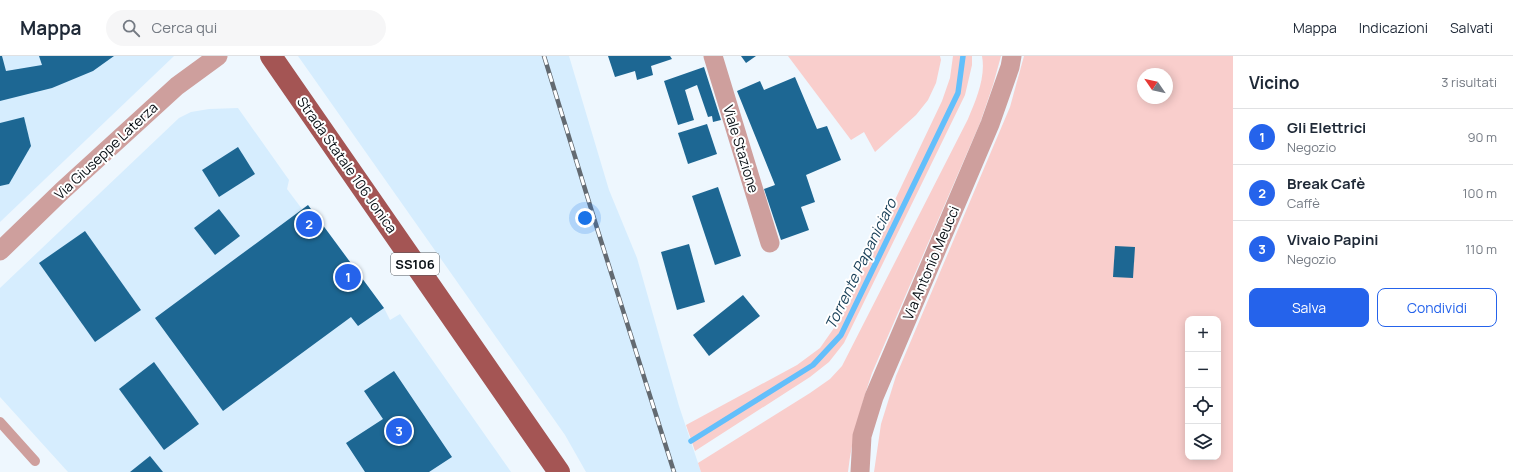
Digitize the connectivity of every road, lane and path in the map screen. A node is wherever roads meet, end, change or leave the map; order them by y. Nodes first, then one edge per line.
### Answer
1 (218, 56) edge
2 (271, 56) edge
3 (712, 56) edge
4 (1012, 56) edge
5 (770, 243) dead end
6 (0, 251) edge
7 (0, 422) edge
8 (35, 461) dead end
9 (559, 472) edge
10 (860, 472) edge

1 - 6 street, Via Giuseppe Laterza
2 - 9 main road, Strada Statale 106 Jonica / SS106
3 - 5 street, Viale Stazione
4 - 10 street, Via Antonio Meucci
7 - 8 lane

